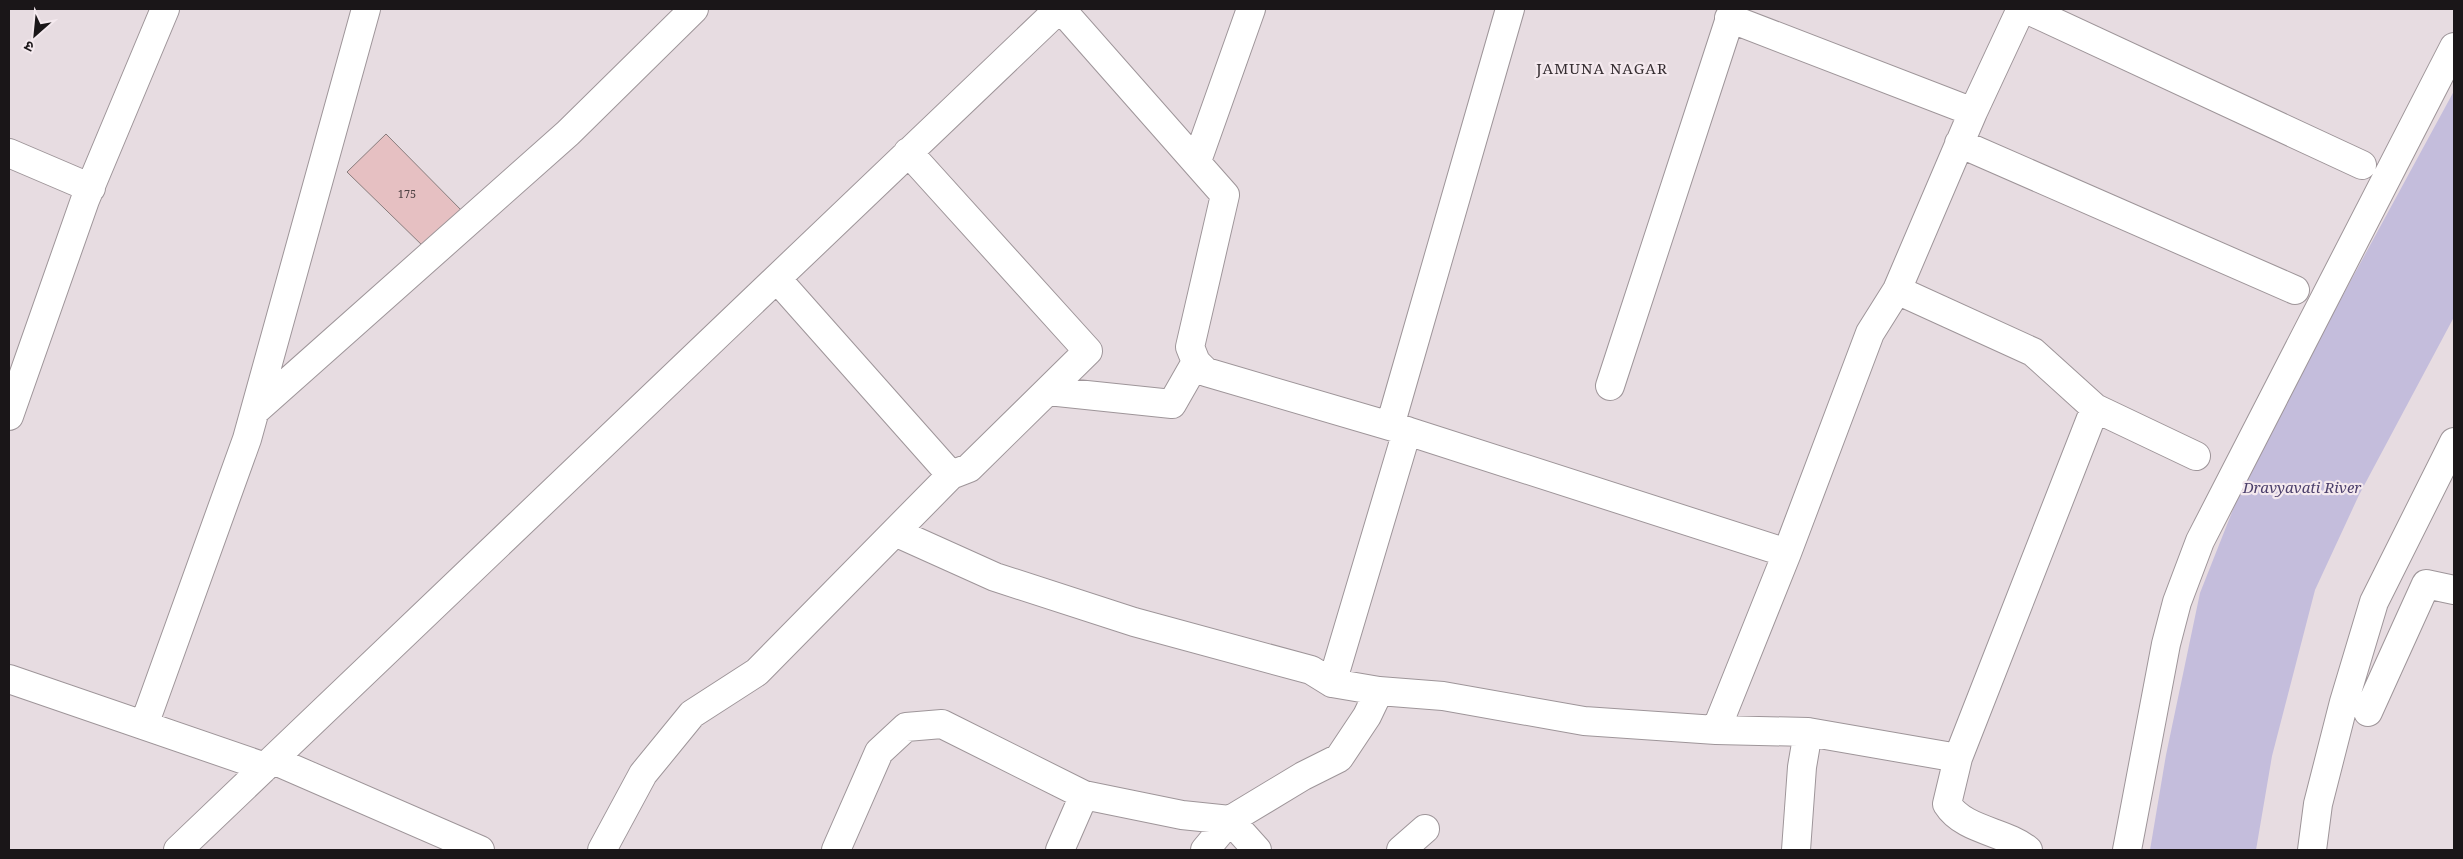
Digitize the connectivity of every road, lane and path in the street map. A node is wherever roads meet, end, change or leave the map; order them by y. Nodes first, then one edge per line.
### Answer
1 (165, 9) edge
2 (366, 9) edge
3 (694, 9) edge
4 (1060, 9) edge
5 (1251, 9) edge
6 (1510, 9) edge
7 (2021, 9) edge
8 (2026, 9) edge
9 (1731, 13) edge
10 (2454, 47) edge
11 (1973, 112) junction
12 (1959, 144) junction
13 (908, 152) junction
14 (9, 153) edge
15 (1196, 161) junction
16 (2362, 165) dead end
17 (90, 188) junction
18 (777, 279) junction
19 (1897, 290) junction
20 (2295, 290) dead end
21 (1196, 362) junction
22 (1610, 386) dead end
23 (1048, 391) junction
24 (2095, 408) junction
25 (255, 411) junction
26 (9, 416) edge
27 (1399, 428) junction
28 (2454, 442) edge
29 (2196, 456) dead end
30 (951, 474) junction
31 (895, 532) junction
32 (1787, 553) junction
33 (2454, 590) edge
34 (9, 679) edge
35 (1332, 683) junction
36 (1379, 691) junction
37 (2368, 712) dead end
38 (144, 725) junction
39 (1716, 730) junction
40 (1808, 732) junction
41 (1958, 758) junction
42 (269, 764) junction
43 (1084, 795) junction
44 (1230, 820) junction
45 (1425, 829) dead end
46 (178, 850) edge
47 (480, 850) edge
48 (602, 850) edge
49 (836, 850) edge
50 (1060, 850) edge
51 (1205, 850) edge
52 (1257, 850) edge
53 (1402, 850) edge
54 (1796, 850) edge
55 (2028, 850) edge
56 (2127, 850) edge
57 (2312, 850) edge

1 - 17 street
2 - 25 street
3 - 25 street
4 - 13 street
4 - 15 street
5 - 15 street
6 - 27 street
7 - 11 street
8 - 16 street
9 - 11 street
9 - 22 street
10 - 56 street
11 - 12 street
12 - 19 street
12 - 20 street
13 - 18 street
13 - 23 street
14 - 17 street
15 - 21 street
17 - 26 street
18 - 30 street
18 - 42 street
19 - 24 street
19 - 32 street
21 - 23 street
21 - 27 street
23 - 30 street
24 - 29 street
24 - 41 street
25 - 38 street
27 - 32 street
27 - 35 street
28 - 57 street
30 - 31 street
31 - 35 street
31 - 48 street
32 - 39 street
33 - 37 street
34 - 38 street
35 - 36 street
36 - 39 street
36 - 44 street
38 - 42 street
39 - 40 street
40 - 41 street
40 - 54 street
41 - 55 street
42 - 46 street
42 - 47 street
43 - 44 street
43 - 49 street
43 - 50 street
44 - 51 street
44 - 52 street
45 - 53 street

